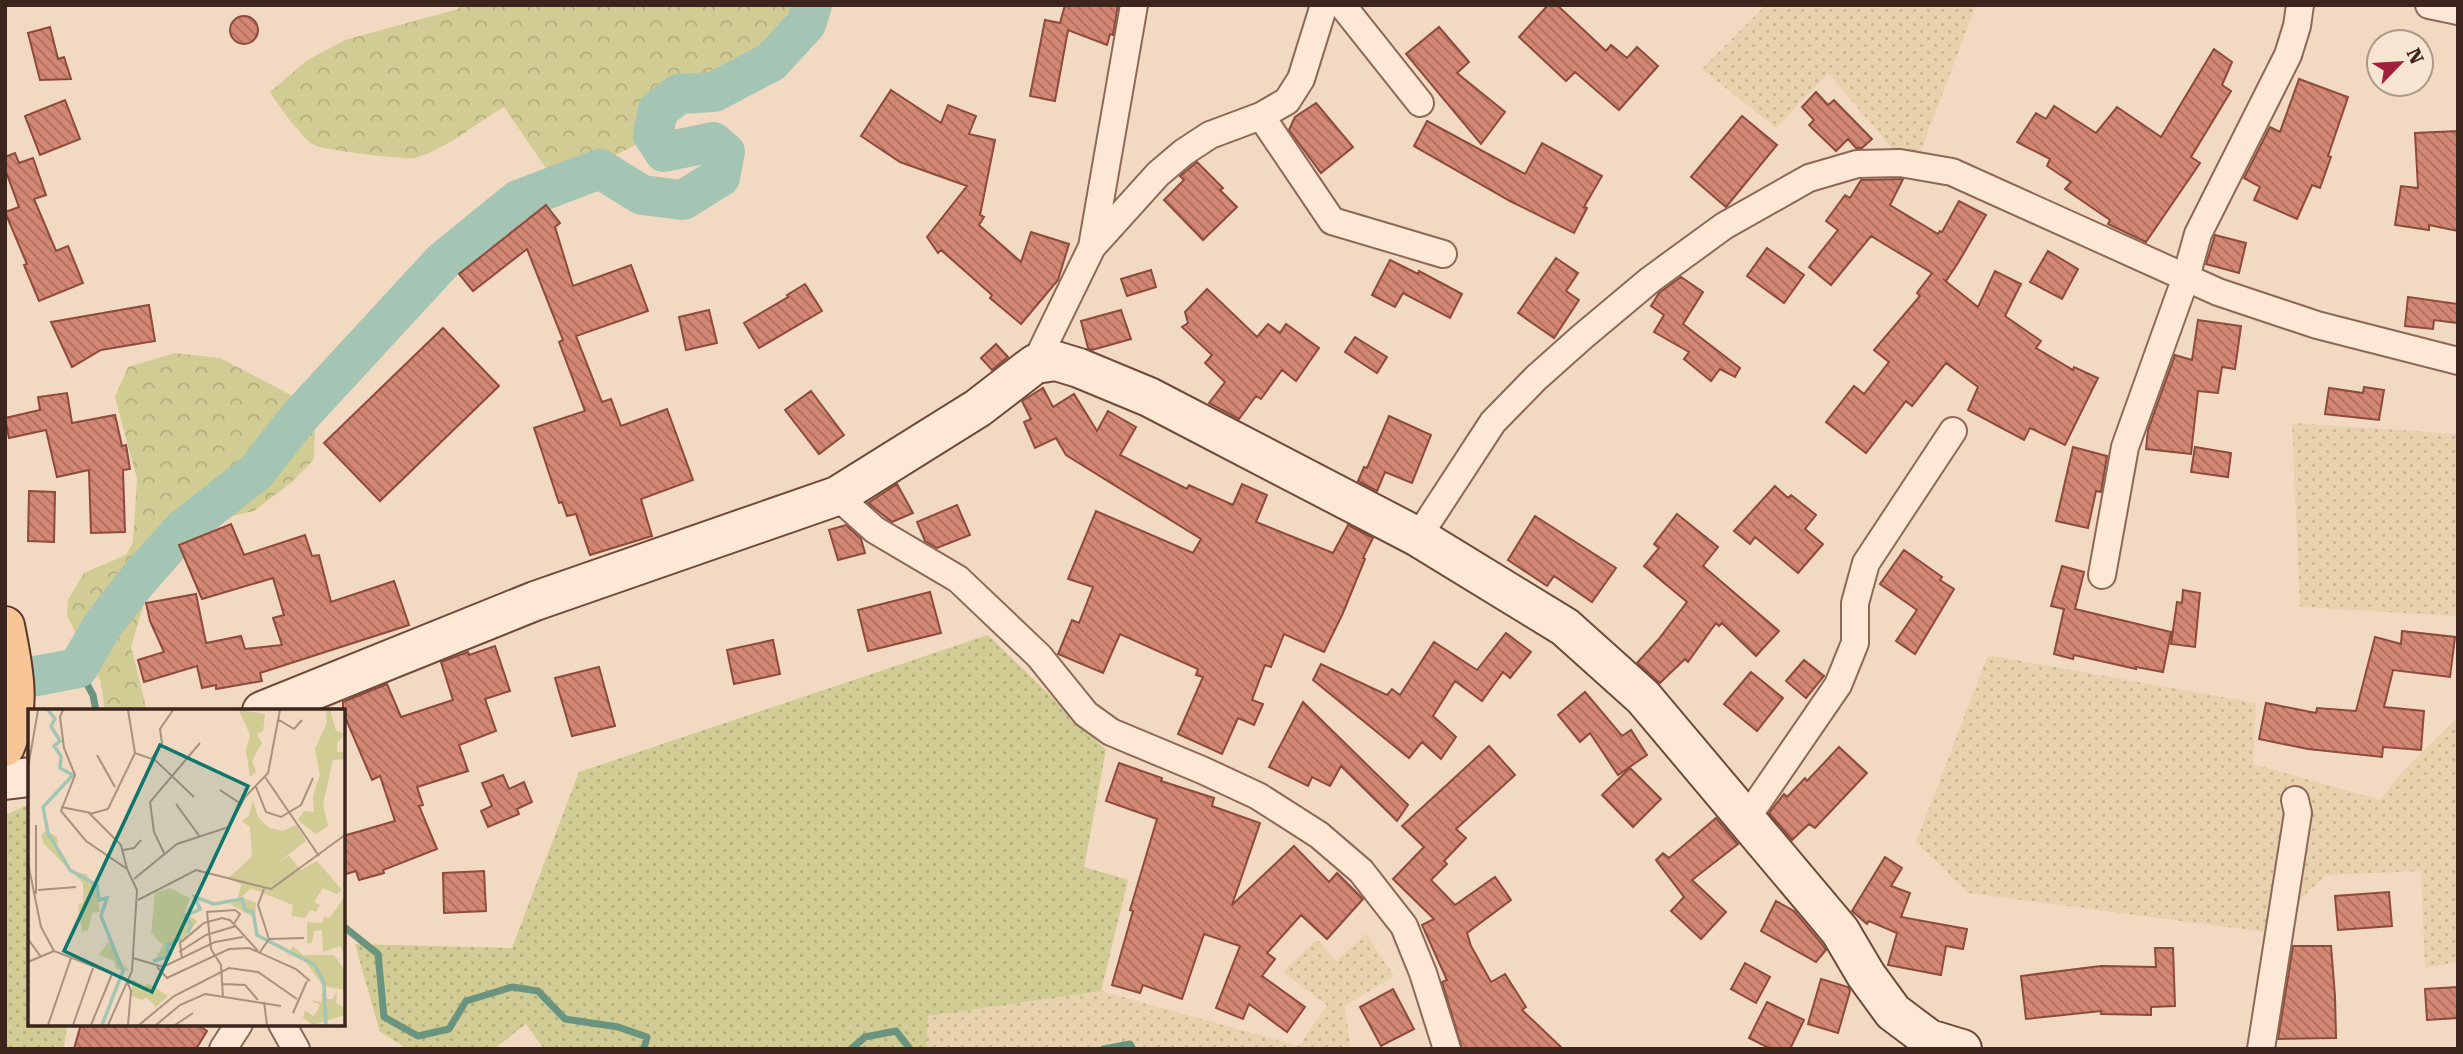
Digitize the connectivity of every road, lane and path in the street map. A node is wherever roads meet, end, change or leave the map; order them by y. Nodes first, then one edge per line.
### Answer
1 (1134, 5) edge
2 (1324, 5) edge
3 (1342, 5) edge
4 (2301, 5) edge
5 (2429, 5) edge
6 (2458, 11) edge
7 (1420, 103) dead end
8 (1261, 116) junction
9 (1092, 247) junction
10 (1443, 254) dead end
11 (2186, 277) junction
12 (2458, 361) edge
13 (1035, 364) junction
14 (1953, 431) dead end
15 (837, 496) junction
16 (1418, 537) junction
17 (2102, 575) dead end
18 (5, 626) edge
19 (267, 709) edge
20 (5, 747) edge
21 (28, 777) edge
22 (5, 780) edge
23 (2295, 800) dead end
24 (1746, 818) junction
25 (238, 1026) edge
26 (283, 1026) edge
27 (223, 1049) edge
28 (296, 1049) edge
29 (1447, 1049) edge
30 (1962, 1049) edge
31 (2261, 1049) edge

1 - 9 street
2 - 8 street
3 - 7 street
4 - 11 street
5 - 6 street
8 - 9 street
8 - 10 street
9 - 13 street
11 - 12 street
11 - 16 street
11 - 17 street
13 - 15 street
13 - 16 street
14 - 24 street
15 - 19 street
15 - 29 street
16 - 24 street
18 - 20 main road
21 - 22 street
23 - 31 street
24 - 30 street
25 - 27 street
26 - 28 street

